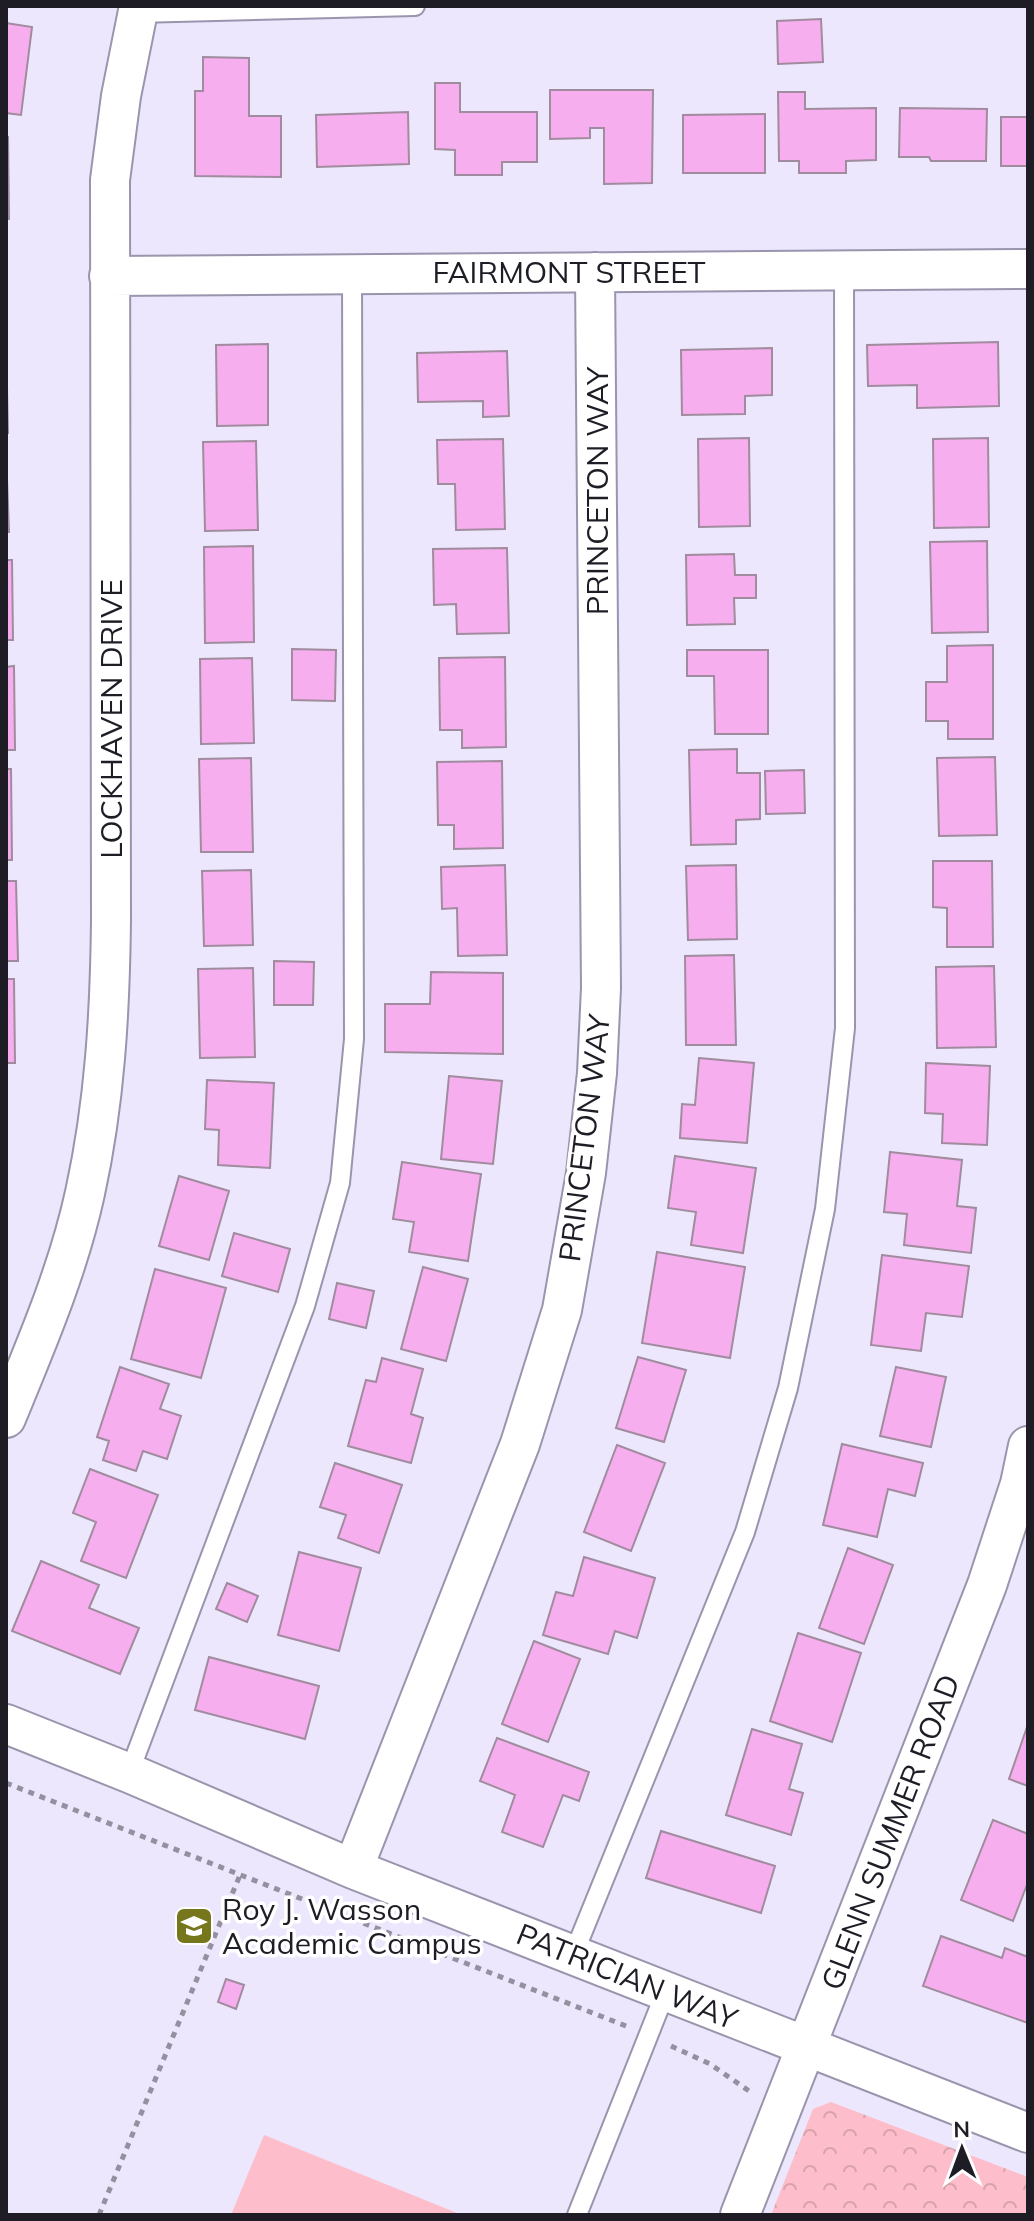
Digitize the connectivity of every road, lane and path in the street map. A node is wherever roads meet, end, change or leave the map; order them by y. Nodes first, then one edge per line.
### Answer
1 (415, 6) edge
2 (138, 10) edge
3 (1028, 269) edge
4 (844, 270) junction
5 (595, 272) junction
6 (352, 274) junction
7 (109, 276) junction
8 (6, 1418) edge
9 (1028, 1446) edge
10 (6, 1724) edge
11 (129, 1773) junction
12 (6, 1783) edge
13 (353, 1869) junction
14 (240, 1875) junction
15 (574, 1953) junction
16 (666, 1991) junction
17 (648, 2036) junction
18 (806, 2047) junction
19 (747, 2107) dead end
20 (1028, 2133) edge
21 (99, 2215) edge
22 (577, 2215) edge
23 (740, 2215) edge

1 - 2 lane
2 - 7 street, LOCKHAVEN DRIVE
3 - 4 street, FAIRMONT STREET
4 - 5 street, FAIRMONT STREET
4 - 15 lane
5 - 6 street, FAIRMONT STREET
5 - 13 street, PRINCETON WAY
6 - 7 street, FAIRMONT STREET
6 - 11 lane
7 - 8 street, LOCKHAVEN DRIVE
9 - 18 street, GLENN SUMMER ROAD
10 - 11 street, PATRICIAN WAY
11 - 13 street, PATRICIAN WAY
12 - 14 path
13 - 15 street, PATRICIAN WAY
14 - 17 path
14 - 21 path
15 - 16 street, PATRICIAN WAY
16 - 17 lane
16 - 18 street, PATRICIAN WAY
17 - 19 path
17 - 22 lane
18 - 20 street, PATRICIAN WAY
18 - 23 street, GLENN SUMMER ROAD

